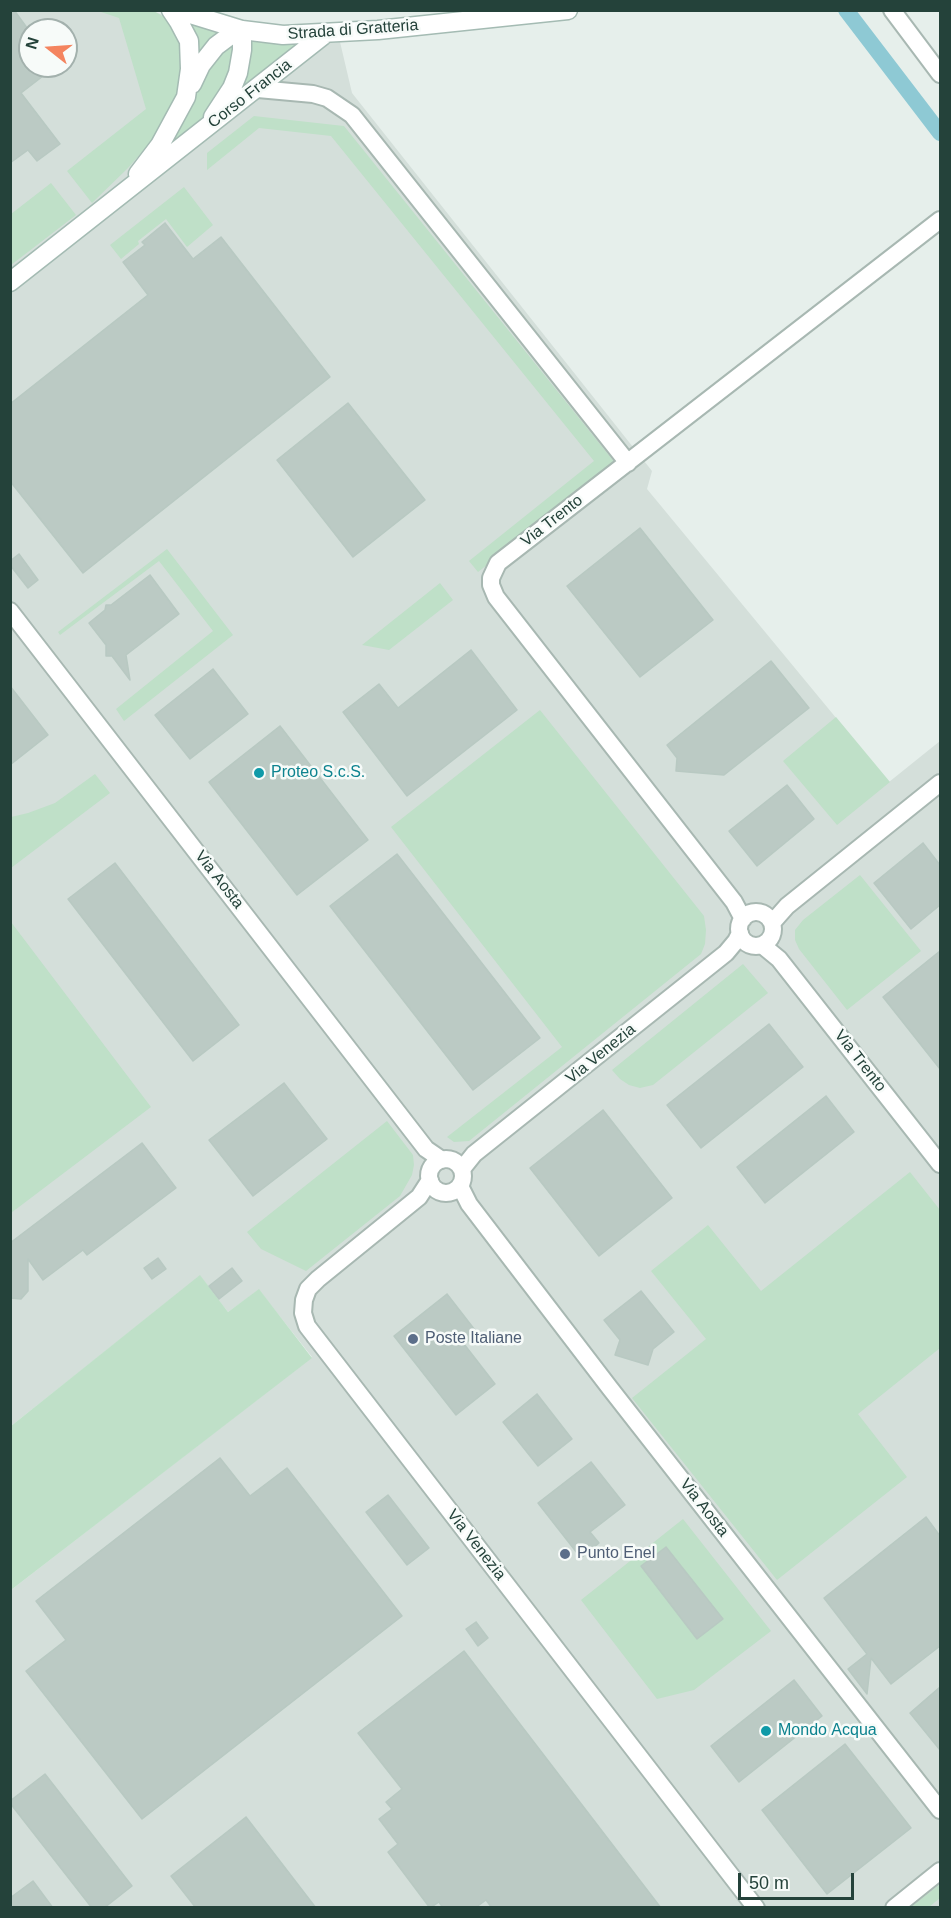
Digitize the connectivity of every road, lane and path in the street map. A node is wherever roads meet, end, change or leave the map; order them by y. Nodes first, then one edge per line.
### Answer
1 (171, 10) edge
2 (177, 10) edge
3 (568, 10) edge
4 (892, 10) edge
5 (242, 30) junction
6 (325, 34) junction
7 (940, 74) edge
8 (258, 88) junction
9 (186, 97) junction
10 (204, 130) junction
11 (120, 197) junction
12 (940, 220) edge
13 (10, 282) edge
14 (628, 463) junction
15 (10, 611) edge
16 (940, 783) edge
17 (756, 929) junction
18 (940, 1164) edge
19 (446, 1176) junction
20 (940, 1810) edge
21 (940, 1871) edge
22 (756, 1908) edge
23 (894, 1908) edge

1 - 9 street, Corso Francia
2 - 5 street, Strada di Gratteria
3 - 6 street, Strada di Gratteria
4 - 7 street
5 - 6 street, Strada di Gratteria
5 - 9 street, Corso Francia
5 - 10 street, Corso Francia
6 - 8 street, Corso Francia
8 - 10 street, Corso Francia
8 - 14 street
9 - 11 street, Corso Francia
10 - 11 street, Corso Francia
11 - 13 street, Corso Francia
12 - 14 street, Via Trento
14 - 17 street, Via Trento
15 - 19 street, Via Aosta
16 - 17 street
17 - 18 street, Via Trento
17 - 19 street, Via Venezia
19 - 20 street, Via Aosta
19 - 22 street, Via Venezia
21 - 23 street

